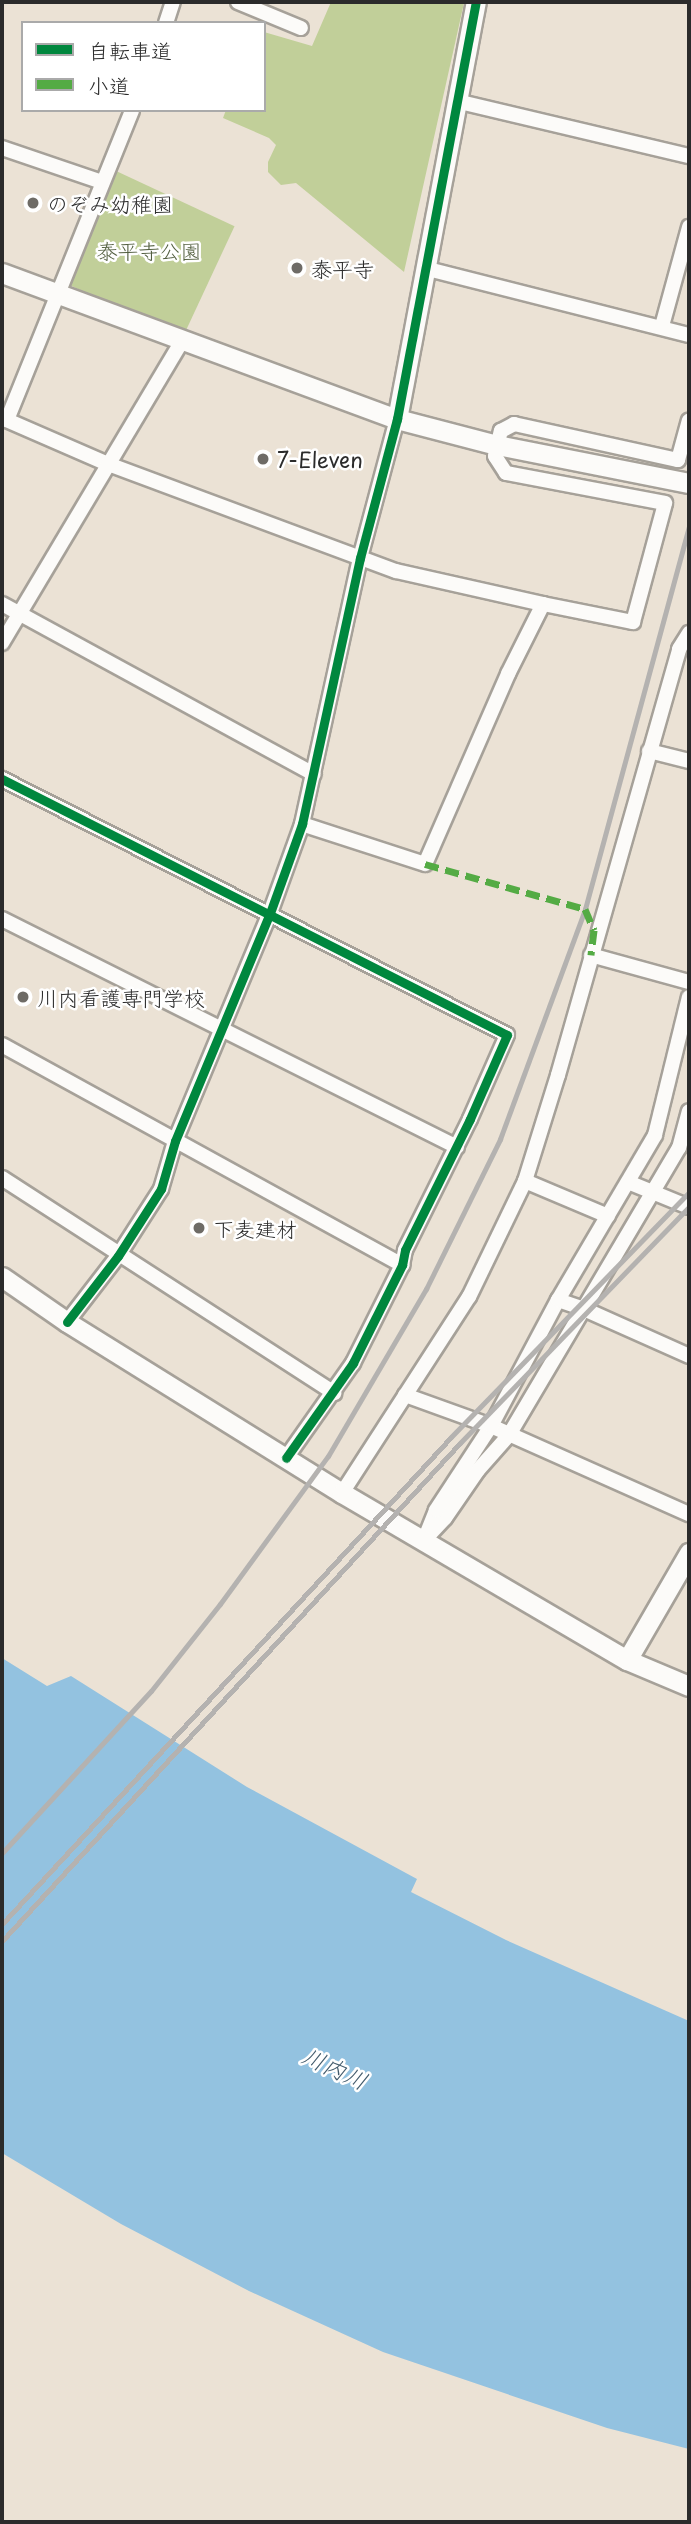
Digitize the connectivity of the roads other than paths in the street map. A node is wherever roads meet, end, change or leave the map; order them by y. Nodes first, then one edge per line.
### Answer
1 (173, 2) edge
2 (239, 2) edge
3 (476, 2) edge
4 (167, 21) edge
5 (301, 28) dead end
6 (456, 101) junction
7 (131, 112) edge
8 (2, 148) edge
9 (689, 156) edge
10 (102, 181) junction
11 (689, 227) edge
12 (424, 268) junction
13 (2, 273) edge
14 (56, 292) junction
15 (662, 327) junction
16 (689, 335) edge
17 (183, 339) junction
18 (4, 419) edge
19 (397, 419) junction
20 (689, 421) edge
21 (497, 445) junction
22 (108, 464) junction
23 (689, 484) edge
24 (360, 558) junction
25 (2, 604) edge
26 (544, 604) junction
27 (20, 613) junction
28 (689, 633) edge
29 (2, 643) edge
30 (649, 751) junction
31 (689, 761) edge
32 (314, 774) junction
33 (2, 779) edge
34 (302, 824) junction
35 (270, 913) junction
36 (2, 919) edge
37 (591, 956) junction
38 (689, 982) edge
39 (689, 997) edge
40 (222, 1030) junction
41 (2, 1045) edge
42 (689, 1111) edge
43 (175, 1141) junction
44 (457, 1147) junction
45 (2, 1178) edge
46 (525, 1181) junction
47 (628, 1182) junction
48 (654, 1191) junction
49 (689, 1207) edge
50 (608, 1216) junction
51 (118, 1256) junction
52 (402, 1265) junction
53 (2, 1277) edge
54 (558, 1300) junction
55 (584, 1309) junction
56 (67, 1322) junction
57 (689, 1356) edge
58 (334, 1392) junction
59 (405, 1395) junction
60 (491, 1426) junction
61 (509, 1435) junction
62 (286, 1458) junction
63 (342, 1493) junction
64 (689, 1514) edge
65 (424, 1540) junction
66 (689, 1553) edge
67 (627, 1660) junction
68 (689, 1686) edge

1 - 4 street
2 - 5 street
3 - 6 street
6 - 9 street
6 - 12 street
7 - 10 street
8 - 10 street
10 - 14 street
11 - 15 street
12 - 15 street
12 - 19 street
13 - 14 street
14 - 17 street
14 - 18 street
15 - 16 street
17 - 19 street
17 - 22 street
18 - 22 street
19 - 21 street
19 - 24 street
20 - 21 street
21 - 23 street
21 - 26 street
22 - 24 street
22 - 27 street
24 - 26 street
24 - 32 street
25 - 27 street
26 - 34 street
27 - 29 street
27 - 32 street
28 - 30 street
30 - 31 street
30 - 37 street
32 - 34 street
33 - 35 street
34 - 35 street
35 - 40 street
35 - 44 street
36 - 40 street
37 - 38 street
37 - 46 street
39 - 47 street
40 - 43 street
40 - 44 street
41 - 43 street
42 - 48 street
43 - 51 street
43 - 52 street
44 - 52 street
45 - 51 street
46 - 50 street
46 - 59 street
47 - 48 street
47 - 50 street
48 - 49 street
48 - 55 street
50 - 54 street
51 - 56 street
51 - 58 street
52 - 58 street
53 - 56 street
54 - 55 street
54 - 60 street
55 - 57 street
55 - 61 street
56 - 62 street
58 - 62 street
59 - 60 street
59 - 63 street
60 - 61 street
60 - 65 street
61 - 64 street
61 - 65 street
62 - 63 street
63 - 65 street
65 - 67 street
66 - 67 street
67 - 68 street

